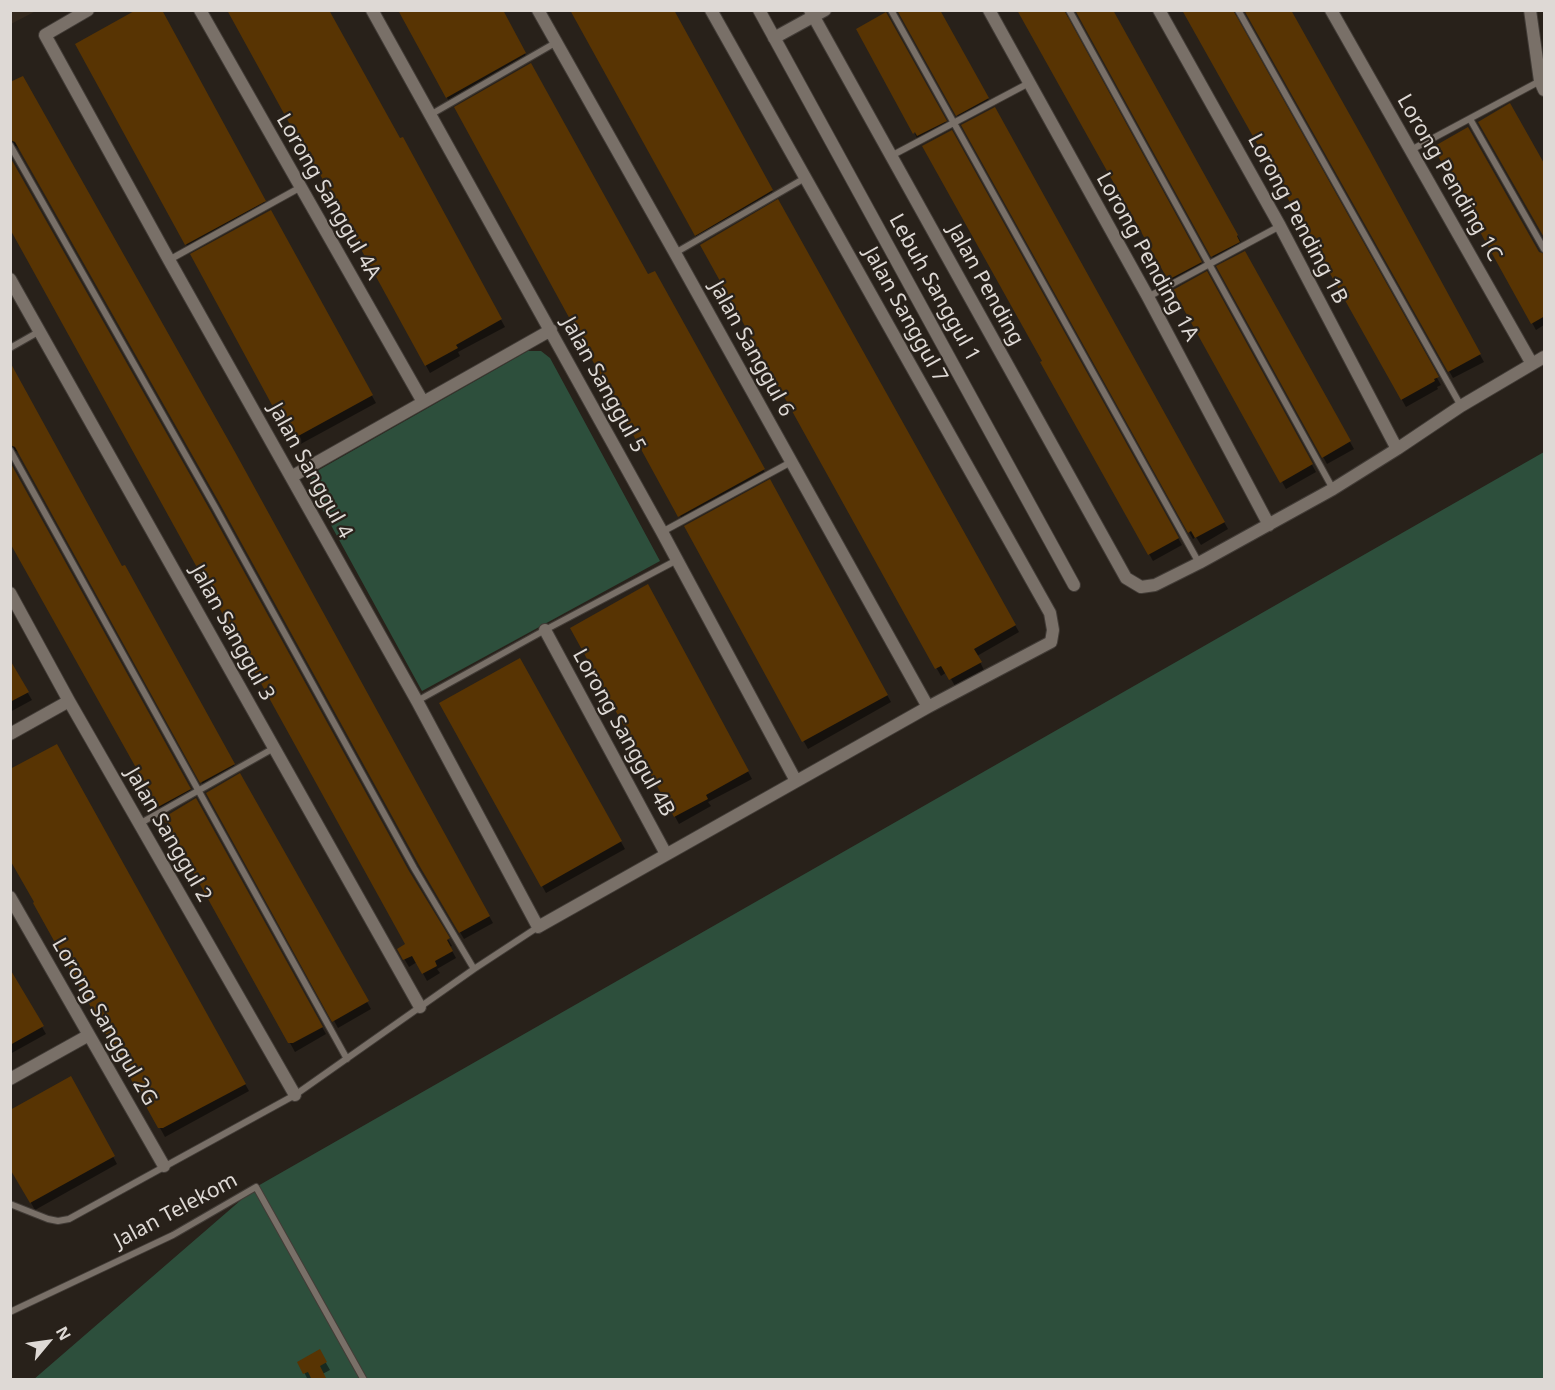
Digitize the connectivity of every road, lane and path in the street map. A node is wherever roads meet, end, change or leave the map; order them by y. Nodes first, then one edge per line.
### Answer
1 (88, 10) edge
2 (200, 10) edge
3 (372, 10) edge
4 (538, 10) edge
5 (711, 10) edge
6 (759, 10) edge
7 (825, 10) edge
8 (891, 10) edge
9 (989, 10) edge
10 (1069, 10) edge
11 (1159, 10) edge
12 (1238, 10) edge
13 (1331, 10) edge
14 (1530, 10) edge
15 (812, 14) edge
16 (774, 38) junction
17 (555, 43) junction
18 (1029, 83) junction
19 (1542, 86) edge
20 (430, 115) junction
21 (1470, 119) junction
22 (954, 123) junction
23 (10, 146) edge
24 (1411, 150) junction
25 (891, 156) junction
26 (805, 178) junction
27 (301, 187) junction
28 (1280, 226) junction
29 (1545, 249) edge
30 (675, 253) junction
31 (169, 260) junction
32 (1209, 265) junction
33 (10, 279) edge
34 (1148, 297) junction
35 (551, 330) junction
36 (40, 331) junction
37 (10, 348) edge
38 (1545, 357) edge
39 (1532, 364) junction
40 (423, 402) junction
41 (1461, 406) junction
42 (1397, 449) junction
43 (10, 450) edge
44 (791, 462) junction
45 (291, 477) junction
46 (1333, 489) junction
47 (1269, 525) junction
48 (662, 532) junction
49 (677, 560) junction
50 (1199, 563) junction
51 (1074, 585) dead end
52 (10, 593) edge
53 (545, 630) junction
54 (69, 701) junction
55 (417, 701) junction
56 (928, 707) junction
57 (10, 735) edge
58 (274, 748) junction
59 (796, 781) junction
60 (198, 790) junction
61 (139, 824) junction
62 (666, 854) junction
63 (12, 904) edge
64 (538, 927) junction
65 (474, 969) junction
66 (420, 1007) junction
67 (89, 1035) junction
68 (347, 1059) junction
69 (10, 1079) edge
70 (295, 1095) junction
71 (164, 1166) junction
72 (10, 1204) edge
73 (10, 1312) edge
74 (364, 1380) edge

1 - 31 street, Jalan Sanggul 4
2 - 27 street, Lorong Sanggul 4A
3 - 20 street, Jalan Sanggul 5
4 - 17 street, Jalan Sanggul 6
5 - 26 street, Jalan Sanggul 7
6 - 16 street, Lebuh Sanggul 1
7 - 15 street
8 - 22 lane
9 - 18 street, Lorong Pending 1A
10 - 32 lane
11 - 28 street, Lorong Pending 1B
12 - 41 lane
13 - 24 street, Lorong Pending 1C
14 - 19 street
15 - 16 street
15 - 25 street, Jalan Pending
16 - 51 street, Lebuh Sanggul 1
17 - 20 lane
17 - 30 street, Jalan Sanggul 6
18 - 22 lane
18 - 34 street, Lorong Pending 1A
19 - 21 lane
20 - 35 street, Jalan Sanggul 5
21 - 24 lane
21 - 29 lane
22 - 25 lane
22 - 50 lane
23 - 65 lane
24 - 39 street, Lorong Pending 1C
25 - 50 street, Jalan Pending
26 - 30 lane
26 - 56 street, Jalan Sanggul 7
27 - 31 lane
27 - 40 street, Lorong Sanggul 4A
28 - 32 lane
28 - 42 street, Lorong Pending 1B
30 - 44 street, Jalan Sanggul 6
31 - 45 street, Jalan Sanggul 4
32 - 34 lane
32 - 46 lane
33 - 36 street, Jalan Sanggul 3
34 - 47 street, Lorong Pending 1A
35 - 40 street
35 - 48 street, Jalan Sanggul 5
36 - 37 lane
36 - 58 street, Jalan Sanggul 3
38 - 39 street
39 - 41 street
40 - 45 street
41 - 42 street
42 - 46 street
43 - 60 lane
44 - 48 lane
44 - 56 street, Jalan Sanggul 6
45 - 55 street, Jalan Sanggul 4
46 - 47 street
47 - 50 street
48 - 49 street, Jalan Sanggul 5
49 - 53 lane
49 - 59 street, Jalan Sanggul 5
52 - 54 street, Jalan Sanggul 2
53 - 55 lane
53 - 62 street, Lorong Sanggul 4B
54 - 57 street
54 - 61 street, Jalan Sanggul 2
55 - 64 street, Jalan Sanggul 4
56 - 59 street
58 - 60 lane
58 - 66 street, Jalan Sanggul 3
59 - 62 street
60 - 61 lane
60 - 68 lane
61 - 70 street, Jalan Sanggul 2
62 - 64 street
63 - 67 street, Lorong Sanggul 2G
64 - 65 lane
65 - 66 lane
66 - 68 lane
67 - 69 street
67 - 71 street, Lorong Sanggul 2G
68 - 70 lane
70 - 71 lane
71 - 72 lane
73 - 74 lane, Jalan Telekom

